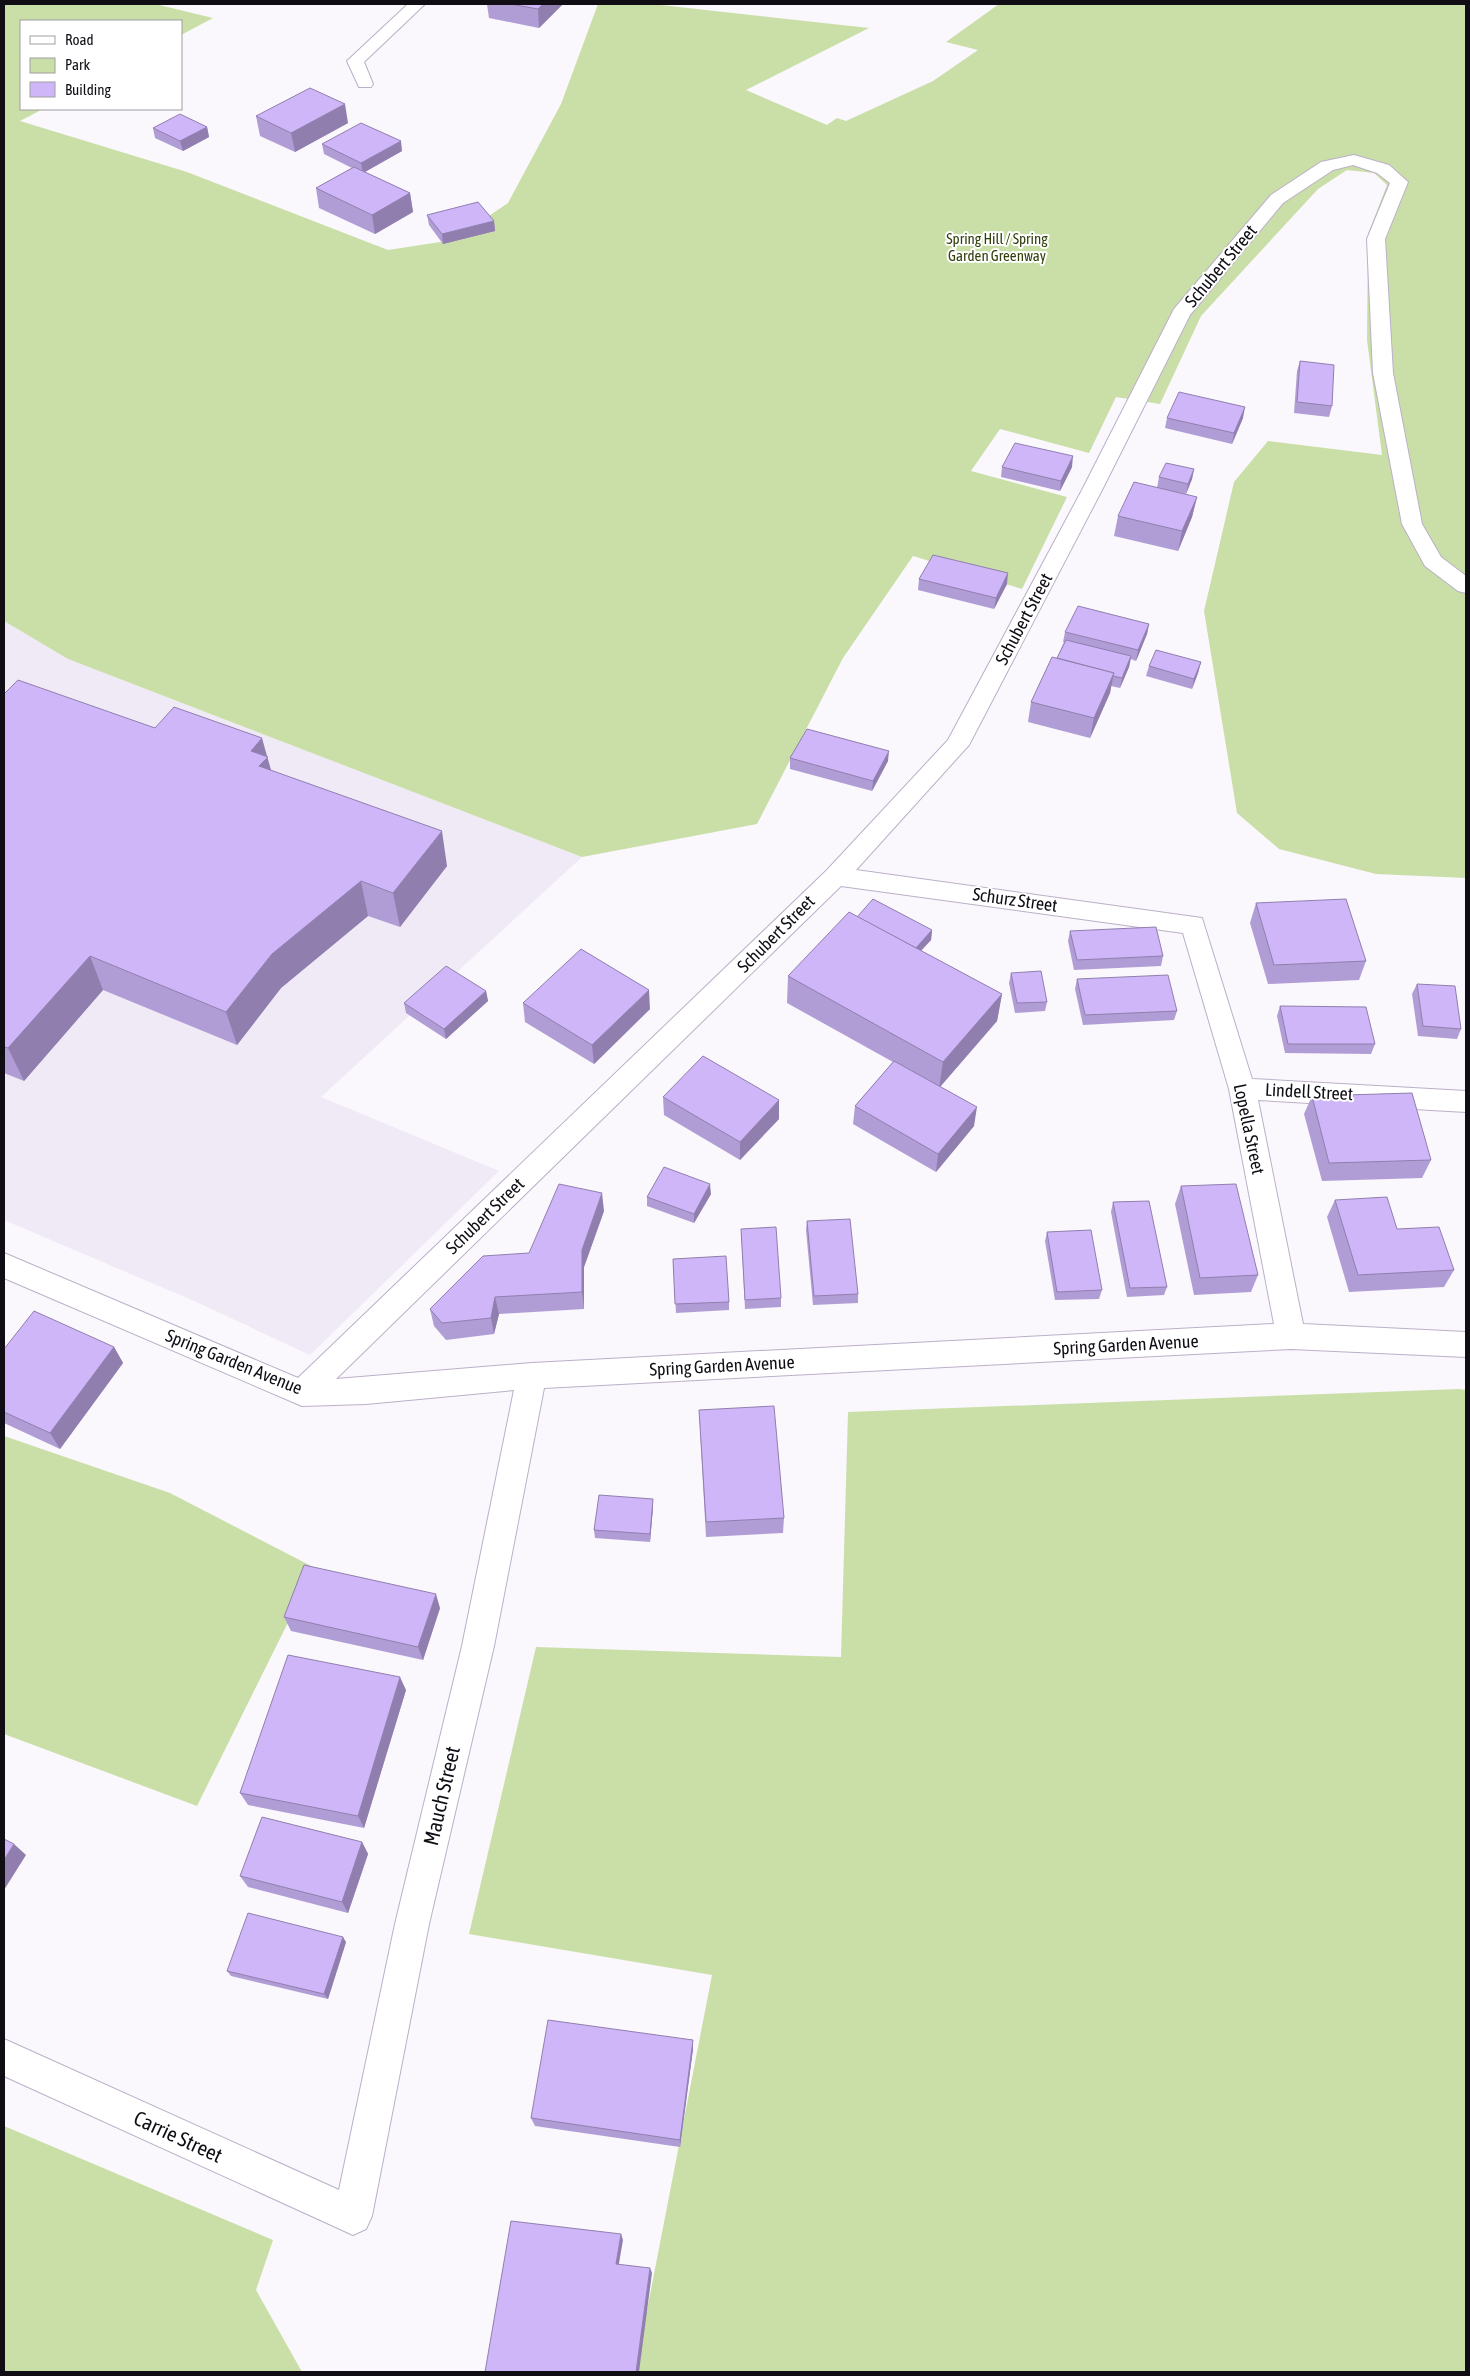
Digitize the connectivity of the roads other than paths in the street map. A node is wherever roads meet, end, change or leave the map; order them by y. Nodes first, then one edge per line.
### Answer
1 (417, 4) edge
2 (365, 84) dead end
3 (1466, 586) edge
4 (836, 876) junction
5 (1193, 925) joint
6 (1242, 1089) junction
7 (1466, 1101) edge
8 (4, 1265) edge
9 (1290, 1336) junction
10 (1466, 1345) edge
11 (532, 1376) junction
12 (302, 1393) junction
13 (4, 2057) edge
14 (352, 2216) joint

1 - 2 street
3 - 4 street, Schubert Street
4 - 5 street, Schurz Street
4 - 12 street, Schubert Street
5 - 6 street, Lopella Street
6 - 7 street, Lindell Street
6 - 9 street, Lopella Street
8 - 12 street, Spring Garden Avenue
9 - 10 street, Spring Garden Avenue
9 - 11 street, Spring Garden Avenue
11 - 12 street, Spring Garden Avenue
11 - 14 street, Mauch Street
13 - 14 street, Carrie Street

